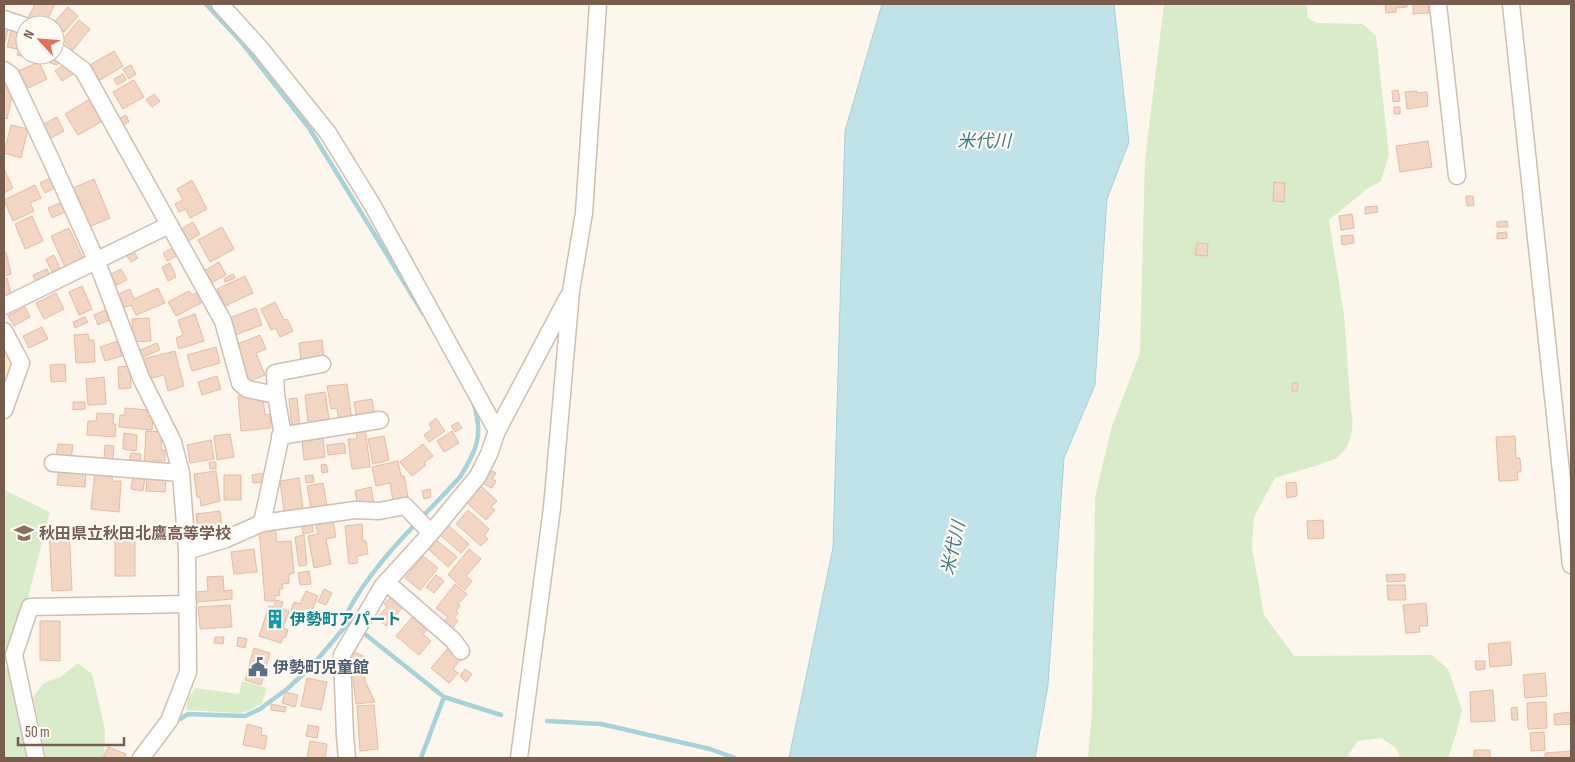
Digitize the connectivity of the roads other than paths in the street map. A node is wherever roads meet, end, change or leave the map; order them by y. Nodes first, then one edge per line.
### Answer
1 (220, 4) edge
2 (598, 4) edge
3 (1438, 4) edge
4 (1512, 4) edge
5 (65, 56) edge
6 (4, 70) edge
7 (1457, 176) dead end
8 (168, 225) junction
9 (97, 262) junction
10 (572, 291) junction
11 (4, 306) edge
12 (4, 331) edge
13 (322, 364) dead end
14 (276, 395) junction
15 (4, 410) edge
16 (380, 420) dead end
17 (497, 431) junction
18 (280, 436) junction
19 (53, 463) dead end
20 (181, 473) junction
21 (262, 523) junction
22 (428, 529) junction
23 (186, 551) junction
24 (1571, 565) edge
25 (386, 582) junction
26 (188, 604) junction
27 (461, 651) dead end
28 (9, 660) edge
29 (149, 756) edge
30 (36, 758) edge
31 (347, 758) edge
32 (519, 758) edge

1 - 17 street
2 - 10 street
3 - 7 street
4 - 24 street
5 - 8 street
6 - 9 street
8 - 9 street
8 - 14 street
9 - 11 street
9 - 20 street
10 - 17 street
10 - 32 street
12 - 15 street
13 - 14 street
14 - 18 street
16 - 18 street
17 - 22 street
18 - 21 street
19 - 20 street
20 - 23 street
21 - 22 street
21 - 23 street
22 - 25 street
23 - 26 street
25 - 27 street
25 - 31 street
26 - 28 street
26 - 29 street
28 - 30 street

